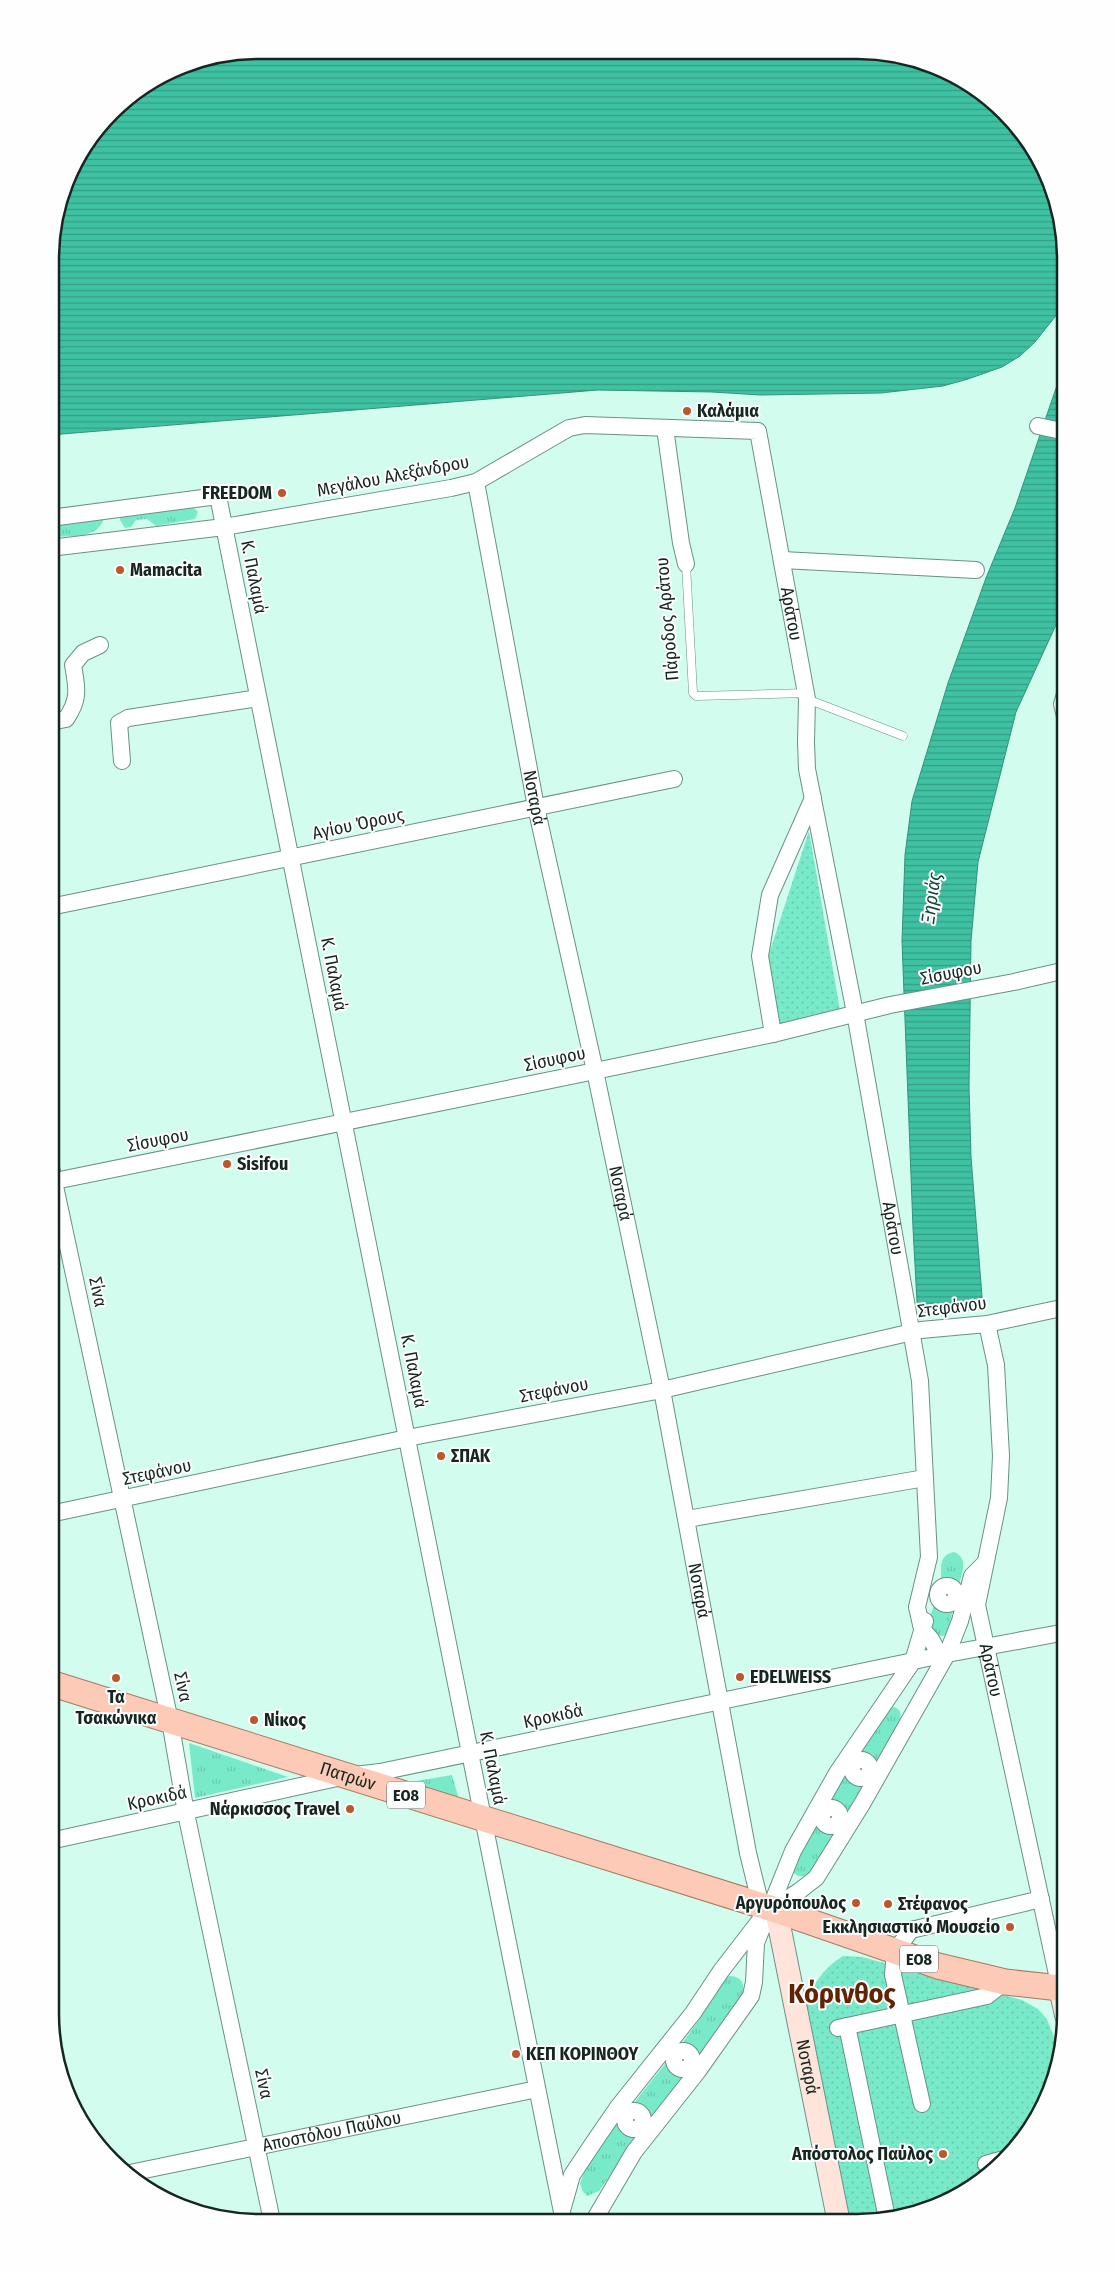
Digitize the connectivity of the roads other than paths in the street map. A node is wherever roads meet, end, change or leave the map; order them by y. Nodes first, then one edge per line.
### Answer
1 (1038, 426) dead end
2 (665, 428) junction
3 (1057, 430) edge
4 (758, 431) joint
5 (476, 482) junction
6 (59, 517) edge
7 (224, 527) junction
8 (59, 547) edge
9 (782, 560) junction
10 (686, 564) joint
11 (976, 570) dead end
12 (100, 645) dead end
13 (807, 696) junction
14 (258, 698) junction
15 (59, 720) edge
16 (903, 736) dead end
17 (122, 761) dead end
18 (674, 779) dead end
19 (813, 798) junction
20 (536, 807) junction
21 (290, 858) junction
22 (59, 905) edge
23 (1057, 972) edge
24 (854, 1014) junction
25 (773, 1034) junction
26 (595, 1071) junction
27 (343, 1123) junction
28 (59, 1181) edge
29 (59, 1214) edge
30 (1057, 1310) edge
31 (987, 1324) junction
32 (916, 1331) junction
33 (662, 1390) junction
34 (407, 1438) junction
35 (925, 1478) junction
36 (121, 1501) junction
37 (59, 1512) edge
38 (687, 1519) junction
39 (929, 1557) junction
40 (985, 1563) junction
41 (934, 1592) junction
42 (960, 1600) junction
43 (922, 1628) junction
44 (1057, 1634) edge
45 (987, 1647) junction
46 (944, 1655) junction
47 (912, 1661) junction
48 (59, 1687) edge
49 (721, 1701) junction
50 (170, 1721) junction
51 (470, 1754) junction
52 (850, 1762) junction
53 (346, 1776) junction
54 (872, 1777) junction
55 (820, 1811) junction
56 (186, 1813) junction
57 (482, 1819) junction
58 (842, 1826) junction
59 (59, 1839) edge
60 (1041, 1899) junction
61 (769, 1909) junction
62 (895, 1951) junction
63 (1057, 1963) edge
64 (1005, 1982) junction
65 (1057, 1986) edge
66 (902, 2014) junction
67 (673, 2049) junction
68 (694, 2068) junction
69 (538, 2089) junction
70 (922, 2104) dead end
71 (622, 2111) junction
72 (645, 2129) junction
73 (257, 2146) junction
74 (992, 2162) edge
75 (986, 2164) dead end
76 (135, 2172) edge
77 (885, 2213) edge
78 (271, 2214) edge
79 (559, 2214) edge
80 (561, 2214) edge
81 (598, 2214) edge
82 (837, 2214) edge

1 - 3 street
2 - 4 street, Μεγάλου Αλεξάνδρου
2 - 5 street, Μεγάλου Αλεξάνδρου
2 - 10 street, Πάροδος Αράτου
4 - 9 street, Αράτου
5 - 7 street, Μεγάλου Αλεξάνδρου
5 - 20 street, Νοταρά
6 - 7 street
7 - 8 street, Μεγάλου Αλεξάνδρου
7 - 14 street, Κ. Παλαμά
9 - 11 street
9 - 13 street, Αράτου
10 - 13 lane, Πάροδος Αράτου
12 - 15 street
13 - 16 lane
13 - 19 street, Αράτου
14 - 17 street
14 - 21 street, Κ. Παλαμά
18 - 20 street, Αγίου Όρους
19 - 24 street, Αράτου
19 - 25 street
20 - 21 street, Αγίου Όρους
20 - 26 street, Νοταρά
21 - 22 street, Αγίου Όρους
21 - 27 street, Κ. Παλαμά
23 - 24 street, Σίσυφου
24 - 25 street, Σίσυφου
24 - 32 street, Αράτου
25 - 26 street, Σίσυφου
26 - 27 street, Σίσυφου
26 - 33 street, Νοταρά
27 - 28 street, Σίσυφου
27 - 34 street, Κ. Παλαμά
29 - 36 street, Σίνα
30 - 31 street, Στεφάνου
31 - 32 street, Στεφάνου
31 - 40 street, Αράτου
32 - 33 street, Στεφάνου
32 - 35 street, Αράτου
33 - 34 street, Στεφάνου
33 - 38 street, Νοταρά
34 - 36 street, Στεφάνου
34 - 51 street, Κ. Παλαμά
35 - 38 street
35 - 39 street, Αράτου
36 - 37 street, Στεφάνου
36 - 50 street, Σίνα
38 - 49 street, Νοταρά
39 - 41 street
39 - 43 street, Αράτου
40 - 42 street
40 - 45 street, Αράτου
41 - 42 street
41 - 43 street
42 - 46 street
43 - 46 street, Αράτου
43 - 47 street
44 - 45 street, Κροκιδά
45 - 46 street, Κροκιδά
45 - 60 street, Αράτου
46 - 47 street, Κροκιδά
46 - 54 street
47 - 49 street, Κροκιδά
47 - 52 street
48 - 50 main road, Πατρών / ΕΟ8
49 - 51 street, Κροκιδά
49 - 61 street, Νοταρά
50 - 53 main road, Πατρών / ΕΟ8
50 - 56 street, Σίνα
51 - 53 street, Κροκιδά
51 - 57 street, Κ. Παλαμά
52 - 54 street
52 - 55 street
53 - 56 street, Κροκιδά
53 - 57 main road, Πατρών / ΕΟ8
54 - 58 street
55 - 58 street
55 - 61 street
56 - 59 street, Κροκιδά
56 - 73 street, Σίνα
57 - 61 main road, Πατρών / ΕΟ8
57 - 69 street, Κ. Παλαμά
58 - 61 street
60 - 62 street
60 - 63 street, Αράτου
61 - 62 main road, ΕΟ8
61 - 67 street
61 - 68 street
61 - 82 street, Νοταρά
62 - 64 main road, ΕΟ8
62 - 66 street
64 - 65 main road, ΕΟ8
64 - 66 street
66 - 70 street
66 - 77 street
67 - 68 street
67 - 71 street
68 - 72 street
69 - 73 street, Αποστόλου Παύλου
69 - 79 street, Κ. Παλαμά
71 - 72 street
71 - 80 street
72 - 81 street
73 - 76 street, Αποστόλου Παύλου
73 - 78 street, Σίνα
74 - 75 street

